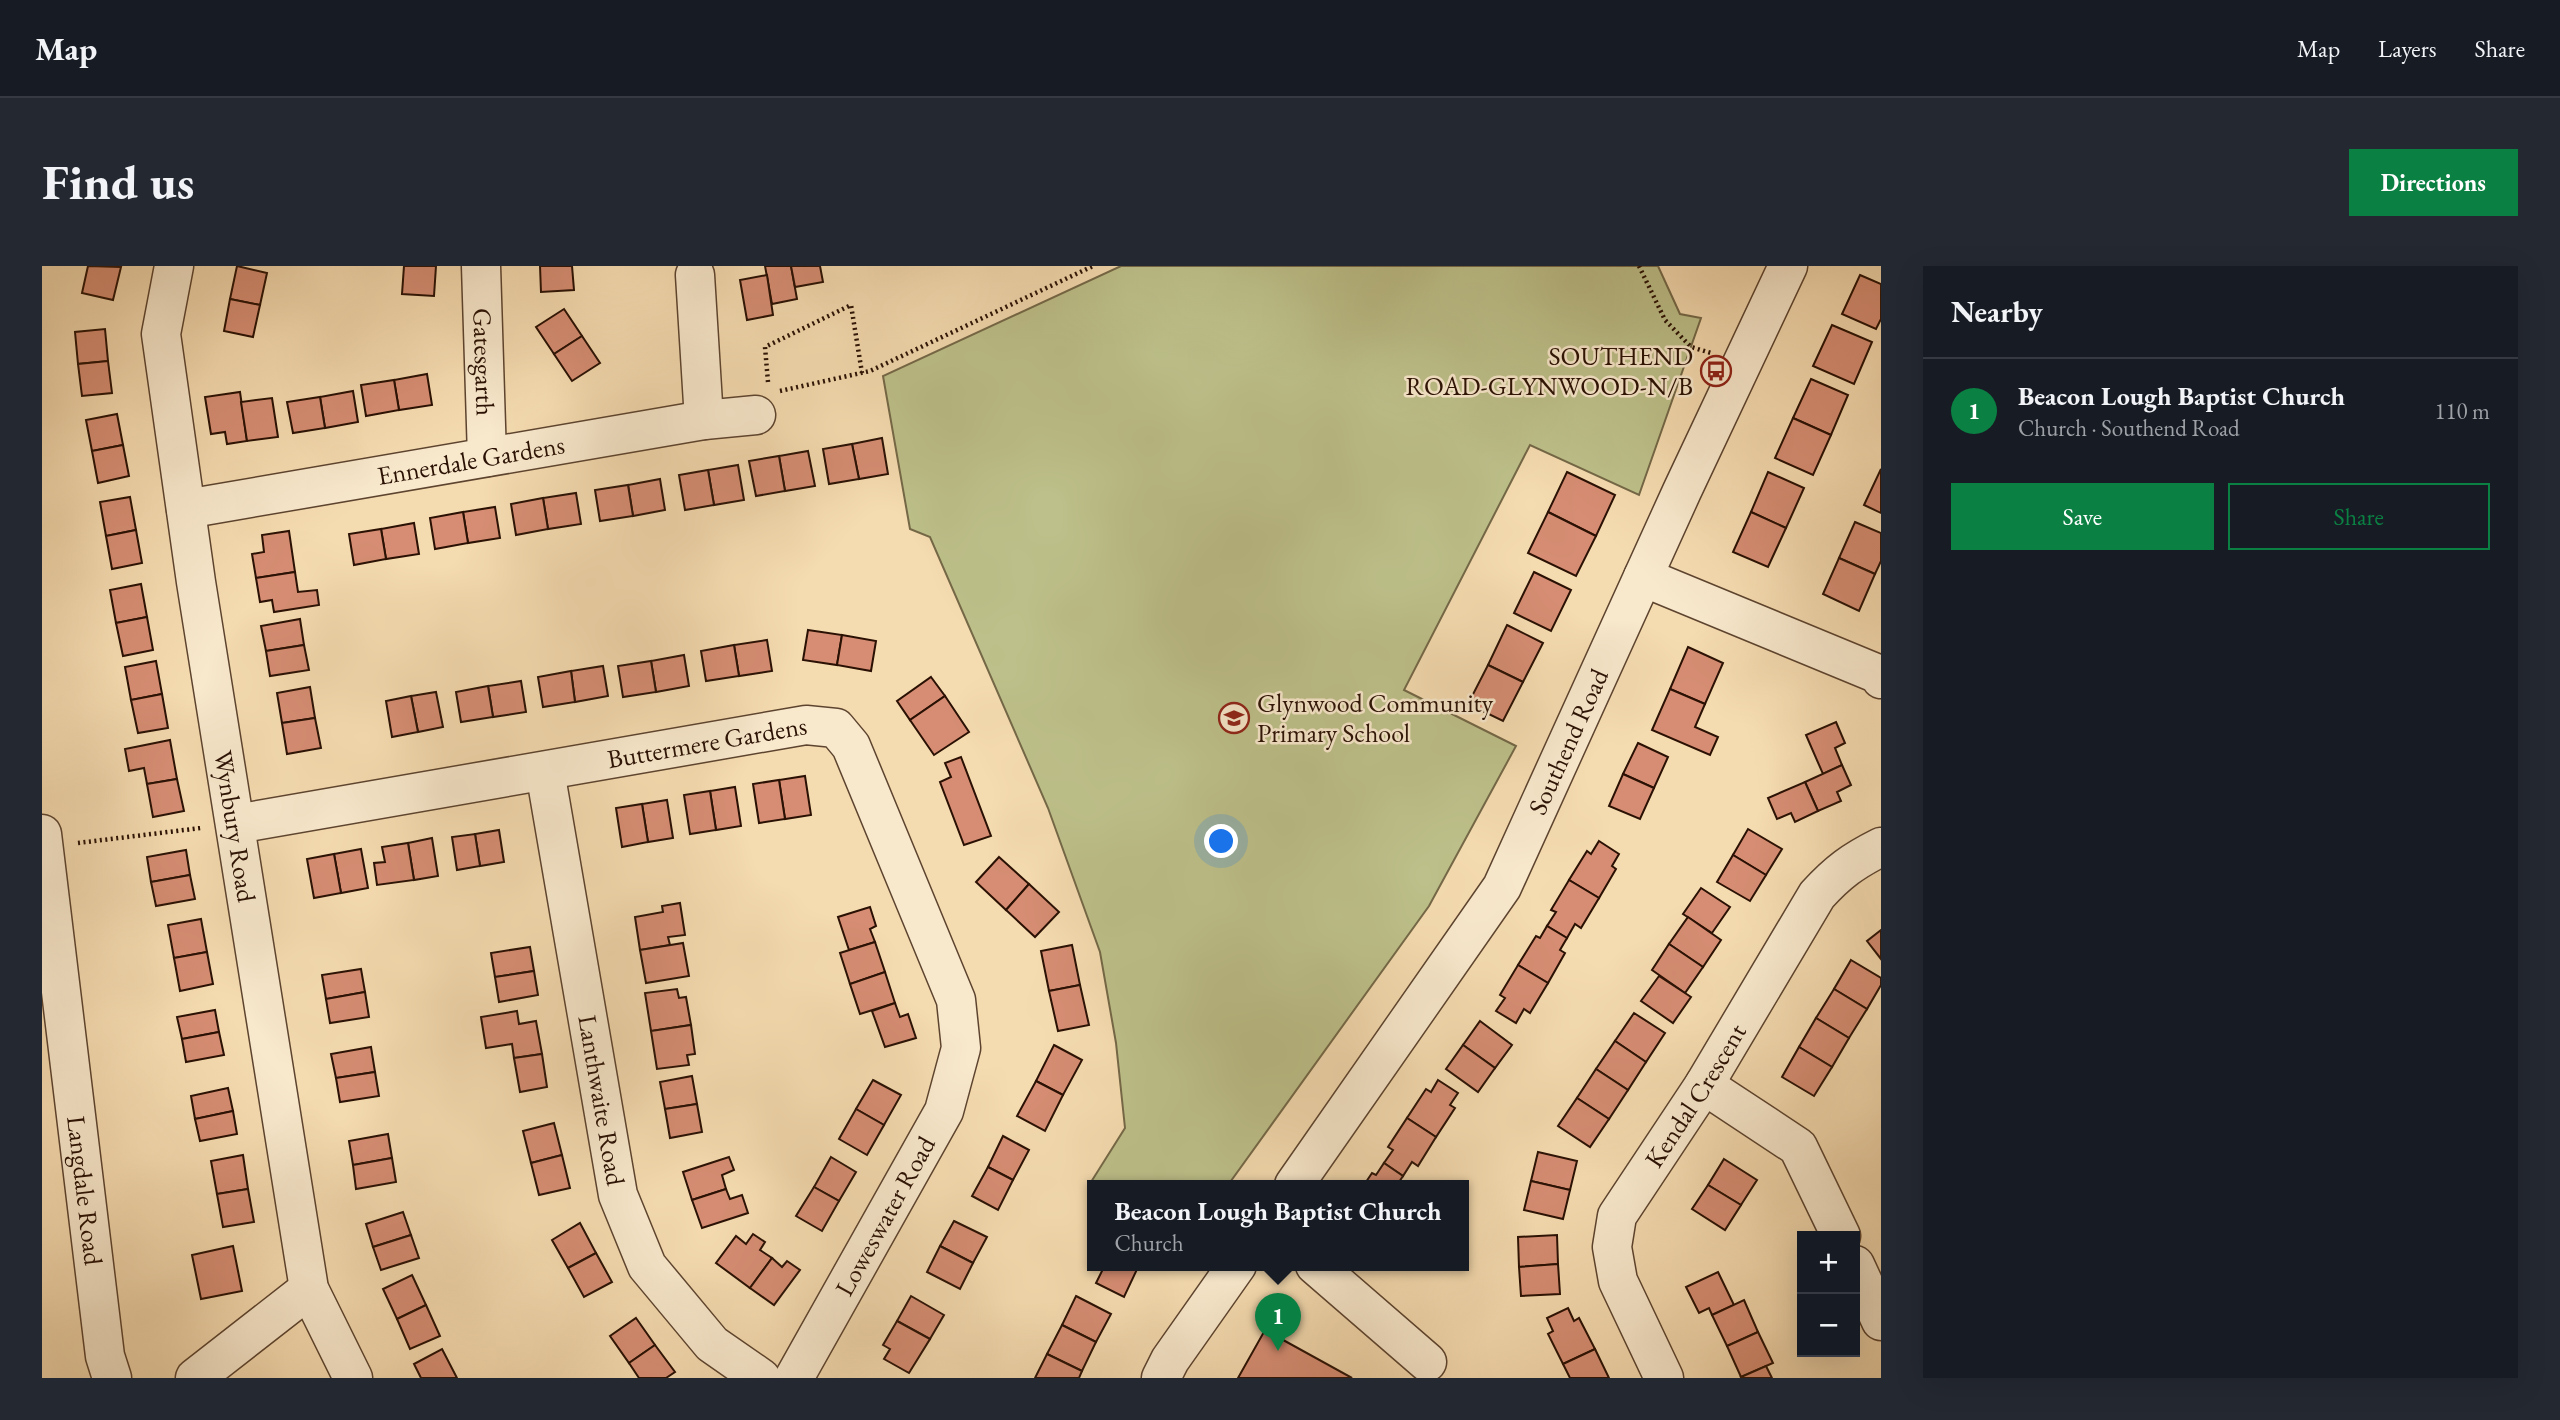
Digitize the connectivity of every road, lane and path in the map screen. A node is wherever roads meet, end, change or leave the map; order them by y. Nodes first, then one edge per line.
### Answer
1 (174, 266) edge
2 (481, 266) edge
3 (1093, 266) edge
4 (1639, 266) edge
5 (1788, 266) edge
6 (695, 275) dead end
7 (1743, 362) junction
8 (862, 373) junction
9 (756, 415) dead end
10 (704, 420) junction
11 (486, 457) junction
12 (186, 509) junction
13 (1643, 577) junction
14 (1880, 674) edge
15 (545, 771) junction
16 (236, 824) junction
17 (43, 841) edge
18 (1881, 847) edge
19 (961, 1048) joint
20 (1704, 1085) junction
21 (1297, 1180) edge
22 (1839, 1231) edge
23 (1233, 1271) edge
24 (1322, 1271) edge
25 (1860, 1276) edge
26 (309, 1289) junction
27 (1881, 1321) edge
28 (1427, 1362) dead end
29 (111, 1378) edge
30 (195, 1378) edge
31 (353, 1378) edge
32 (761, 1378) edge
33 (794, 1378) edge
34 (1161, 1378) edge
35 (1664, 1378) edge

1 - 12 street, Wynbury Road
2 - 11 street, Gatesgarth
3 - 8 path
4 - 7 path
5 - 7 street, Southend Road
6 - 10 street
7 - 13 street, Southend Road
8 - 8 path
9 - 10 street, Ennerdale Gardens
10 - 11 street, Ennerdale Gardens
11 - 12 street, Ennerdale Gardens
12 - 16 street, Wynbury Road
13 - 14 street
13 - 21 street, Southend Road
15 - 16 street, Buttermere Gardens
15 - 19 street, Buttermere Gardens
15 - 32 street, Lanthwaite Road
16 - 17 path
16 - 26 street, Wynbury Road
17 - 29 street, Langdale Road
18 - 20 street, Kendal Crescent
19 - 33 street, Loweswater Road
20 - 22 street
20 - 35 street, Kendal Crescent
23 - 34 street
24 - 28 street
25 - 27 street
26 - 30 street
26 - 31 street, Wynbury Road

